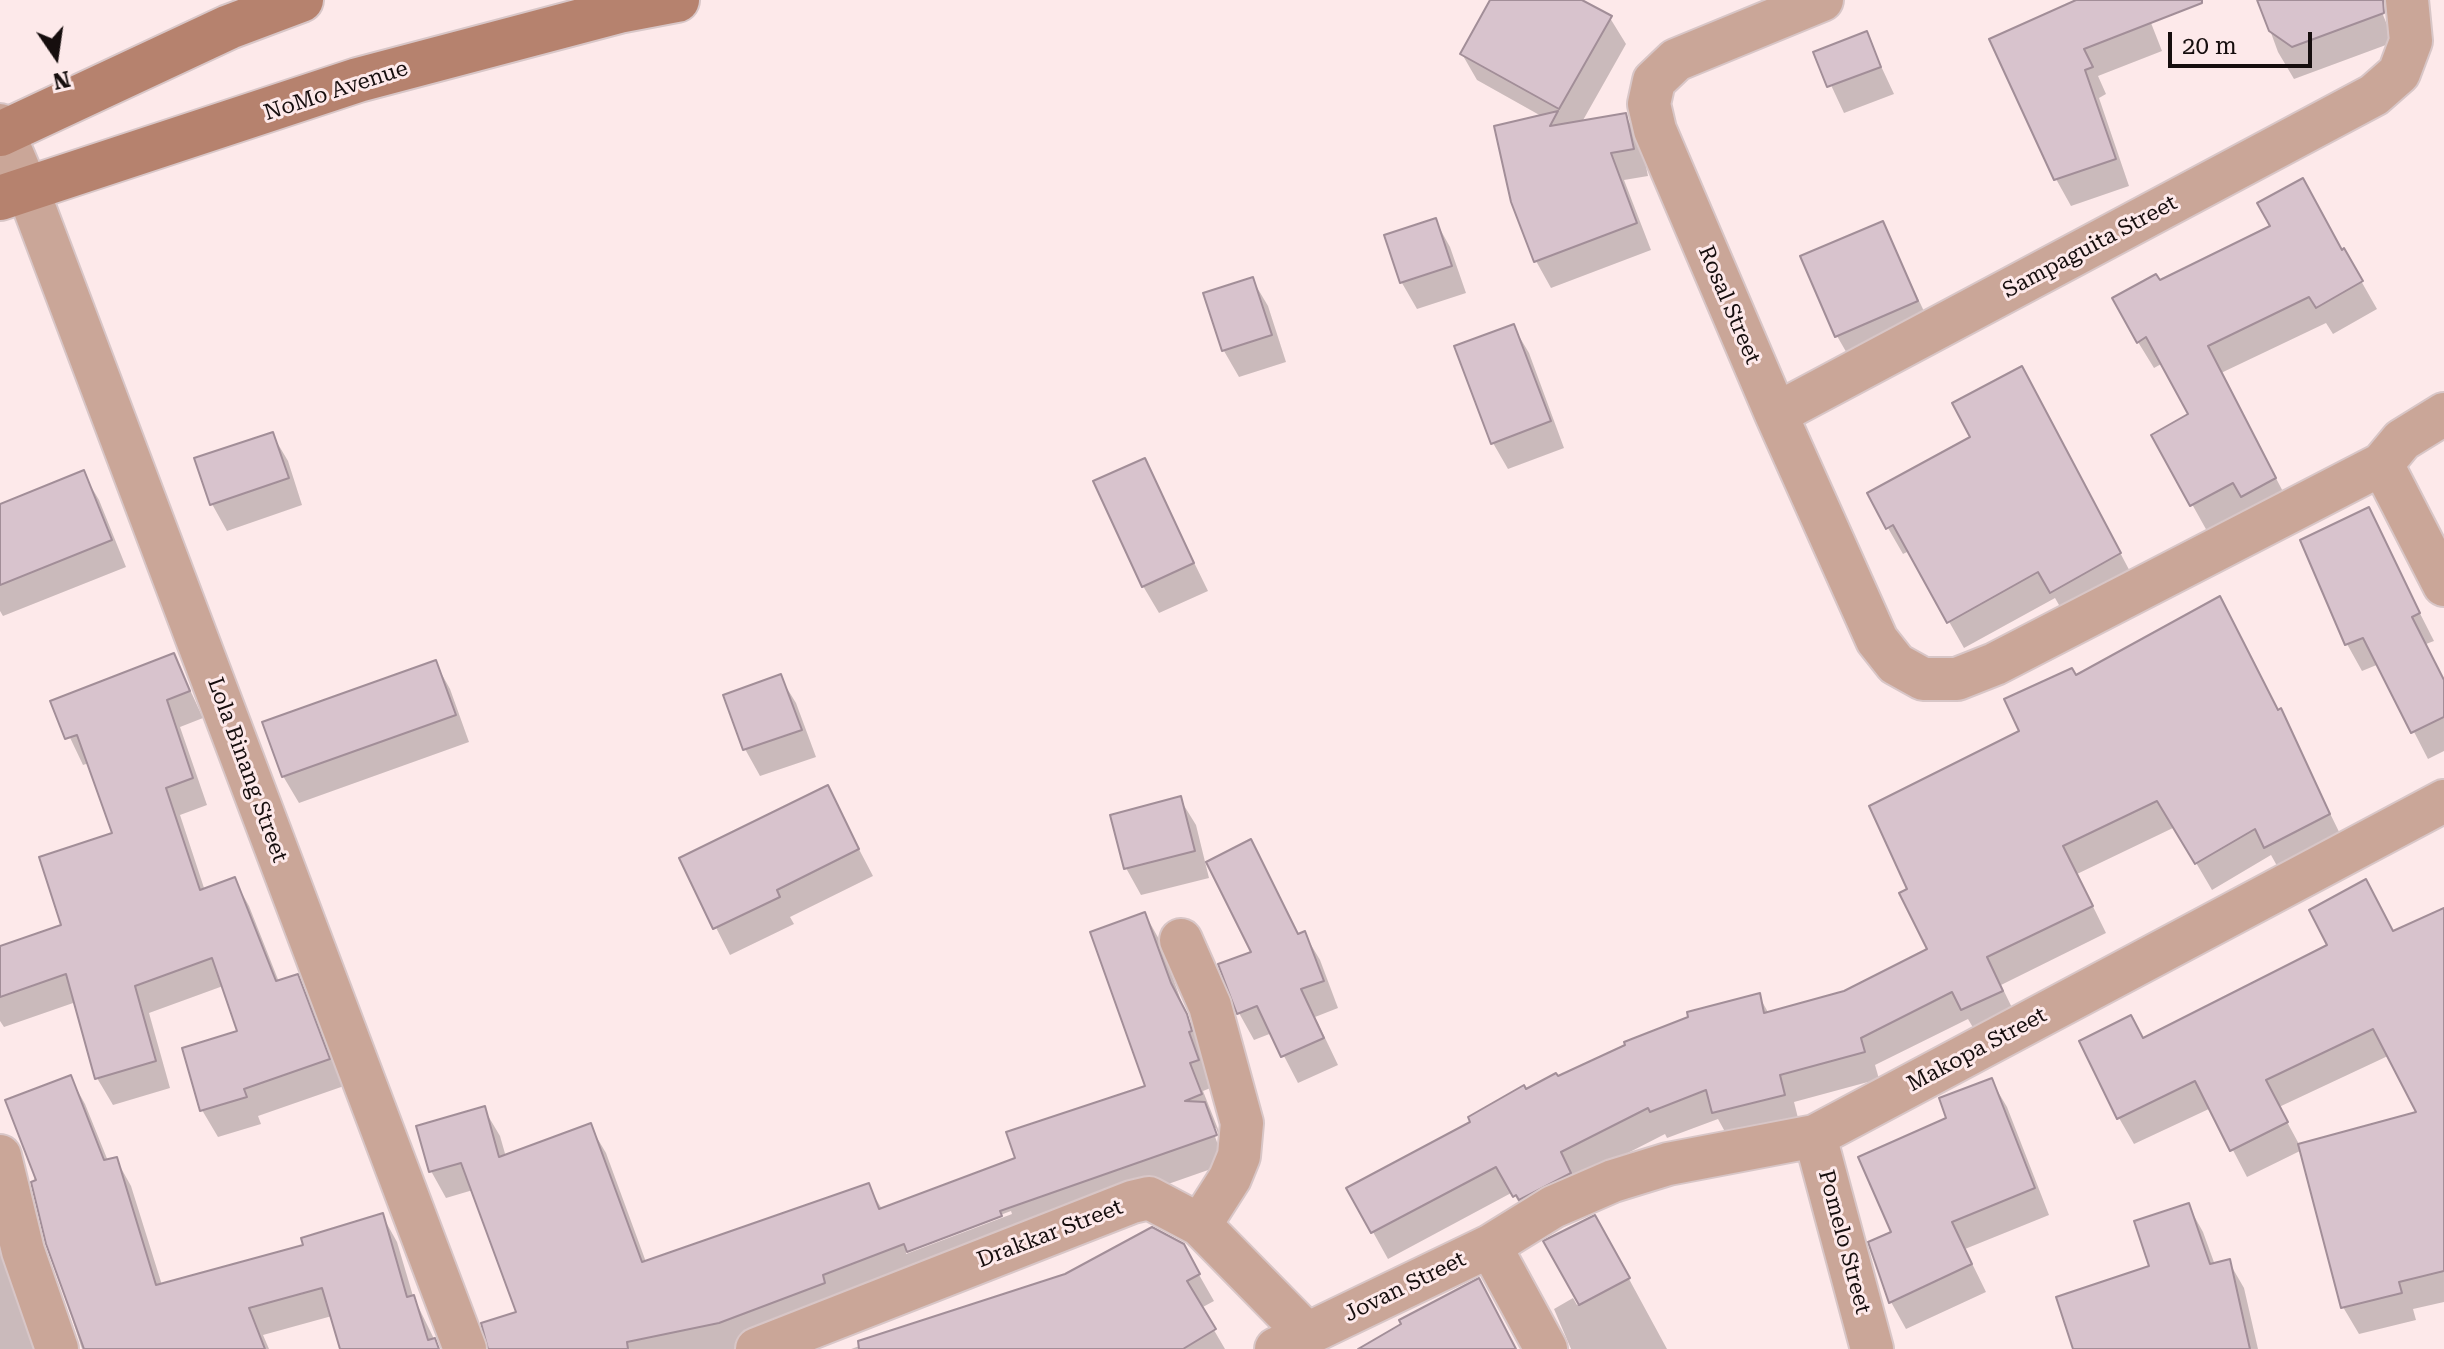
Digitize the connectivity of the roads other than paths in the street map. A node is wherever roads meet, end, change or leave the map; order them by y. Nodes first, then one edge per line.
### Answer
1 (301, 0) edge
2 (677, 0) edge
3 (1822, 0) edge
4 (2407, 0) edge
5 (2, 130) edge
6 (14, 194) edge
7 (1776, 414) junction
8 (2444, 414) edge
9 (2392, 452) junction
10 (2444, 585) edge
11 (2444, 801) edge
12 (1181, 940) dead end
13 (1815, 1136) junction
14 (0, 1156) edge
15 (1200, 1225) junction
16 (1490, 1246) junction
17 (11, 1254) edge
18 (1291, 1342) edge
19 (57, 1349) edge
20 (465, 1349) edge
21 (757, 1349) edge
22 (1546, 1349) edge
23 (1872, 1349) edge

1 - 5 main road
2 - 6 main road, NoMo Avenue
3 - 7 street, Rosal Street
4 - 7 street, Sampaguita Street
5 - 6 street, Lola Binang Street
6 - 20 street, Lola Binang Street
7 - 9 street, Rosal Street
8 - 9 street
9 - 10 street
11 - 13 street, Makopa Street
12 - 15 street
13 - 16 street, Makopa Street
13 - 23 street, Pomelo Street
14 - 17 street
15 - 18 street, Drakkar Street
15 - 21 street, Drakkar Street
16 - 18 street, Jovan Street
16 - 22 street
17 - 19 street

